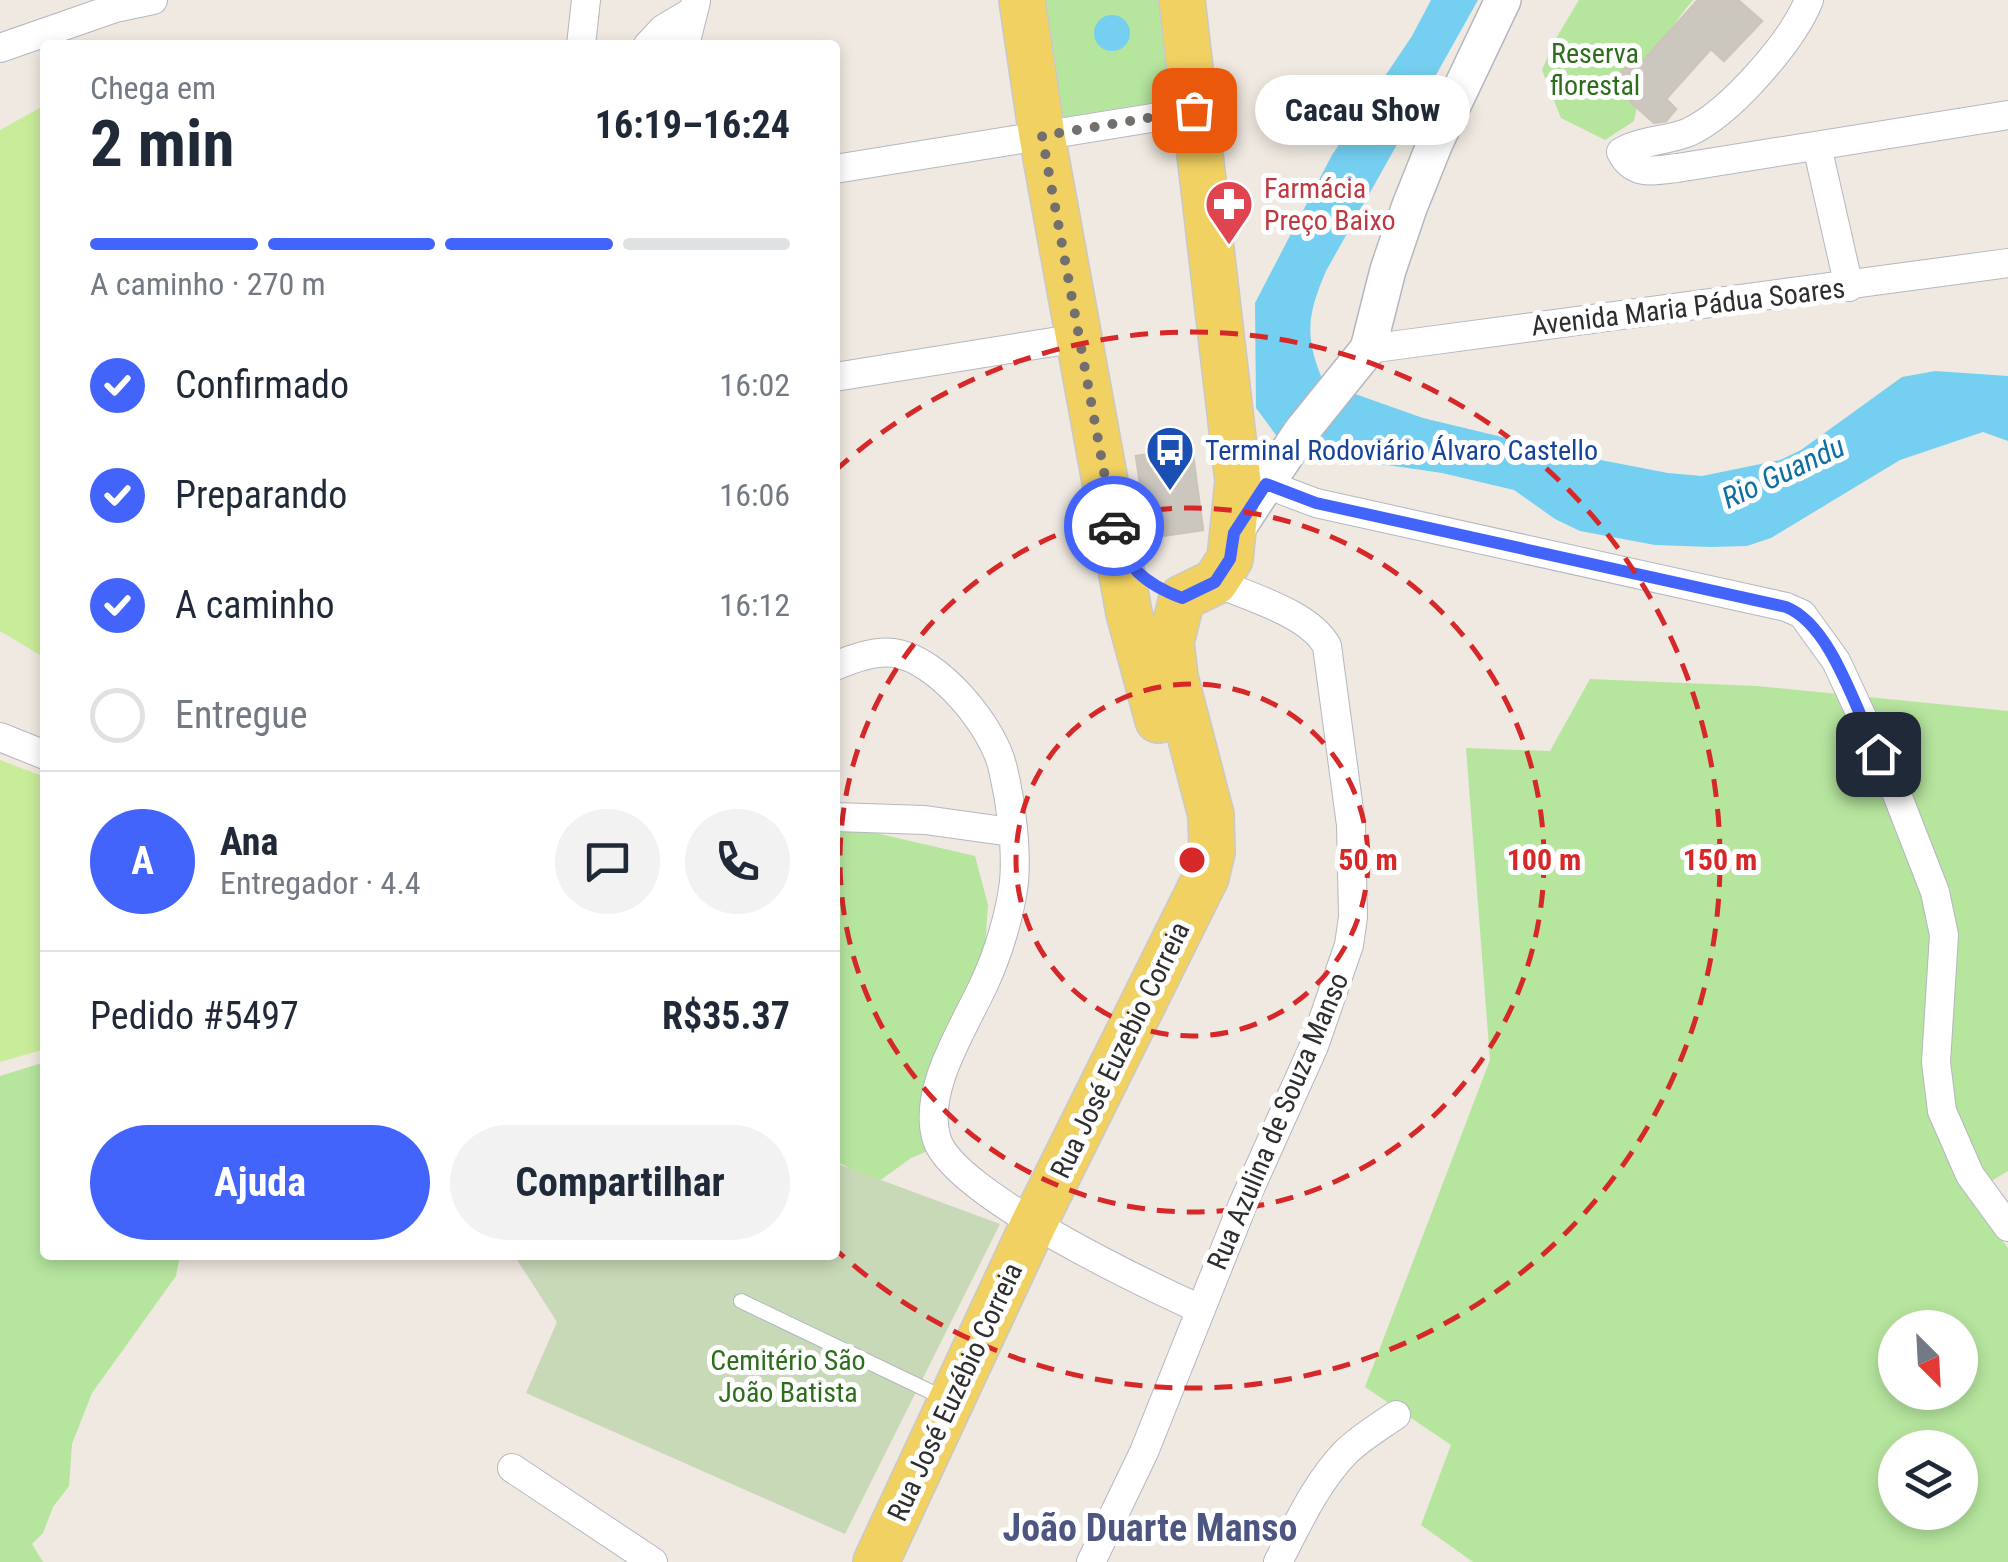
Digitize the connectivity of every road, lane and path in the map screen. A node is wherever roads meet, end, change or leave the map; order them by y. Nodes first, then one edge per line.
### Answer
1 (153, 0) edge
2 (586, 0) edge
3 (1022, 0) edge
4 (1182, 0) edge
5 (1503, 0) edge
6 (1809, 0) edge
7 (694, 5) edge
8 (582, 40) edge
9 (653, 40) edge
10 (685, 40) edge
11 (0, 48) edge
12 (1194, 110) junction
13 (2008, 115) edge
14 (1042, 136) junction
15 (1817, 146) junction
16 (840, 168) edge
17 (2008, 263) edge
18 (1848, 286) junction
19 (1078, 338) junction
20 (1357, 361) junction
21 (840, 376) edge
22 (1247, 476) junction
23 (1120, 552) junction
24 (1199, 590) junction
25 (840, 664) edge
26 (0, 737) edge
27 (40, 741) edge
28 (40, 753) edge
29 (840, 817) edge
30 (1011, 832) junction
31 (1206, 877) junction
32 (1034, 1223) junction
33 (2008, 1226) edge
34 (741, 1301) dead end
35 (1200, 1309) junction
36 (950, 1401) junction
37 (1396, 1415) dead end
38 (512, 1468) dead end
39 (652, 1562) edge
40 (876, 1562) edge
41 (1092, 1562) edge
42 (1278, 1562) edge

1 - 11 street
2 - 8 street
3 - 14 main road
4 - 12 main road, Rua José Euzebio Correia
5 - 20 street
6 - 15 street
7 - 9 street
7 - 10 street
12 - 14 street
12 - 22 main road, Rua José Euzebio Correia
13 - 15 street
14 - 16 street
14 - 19 main road
15 - 18 street
17 - 18 street, Avenida Maria Pádua Soares
18 - 20 street, Avenida Maria Pádua Soares
19 - 21 street
19 - 23 main road
20 - 22 street
22 - 24 main road, Rua José Euzebio Correia
22 - 33 street
23 - 24 main road
23 - 31 main road
24 - 31 main road, Rua José Euzebio Correia
24 - 35 street, Rua Azulina de Souza Manso
25 - 30 street
26 - 27 street
26 - 28 street
29 - 30 street
30 - 32 street
31 - 32 main road, Rua José Euzebio Correia
32 - 35 street
32 - 36 main road, Rua José Euzébio Correia
34 - 36 lane
35 - 41 street, Rua Azulina de Souza Manso
36 - 40 main road, Rua José Euzébio Correia
37 - 42 street
38 - 39 street

